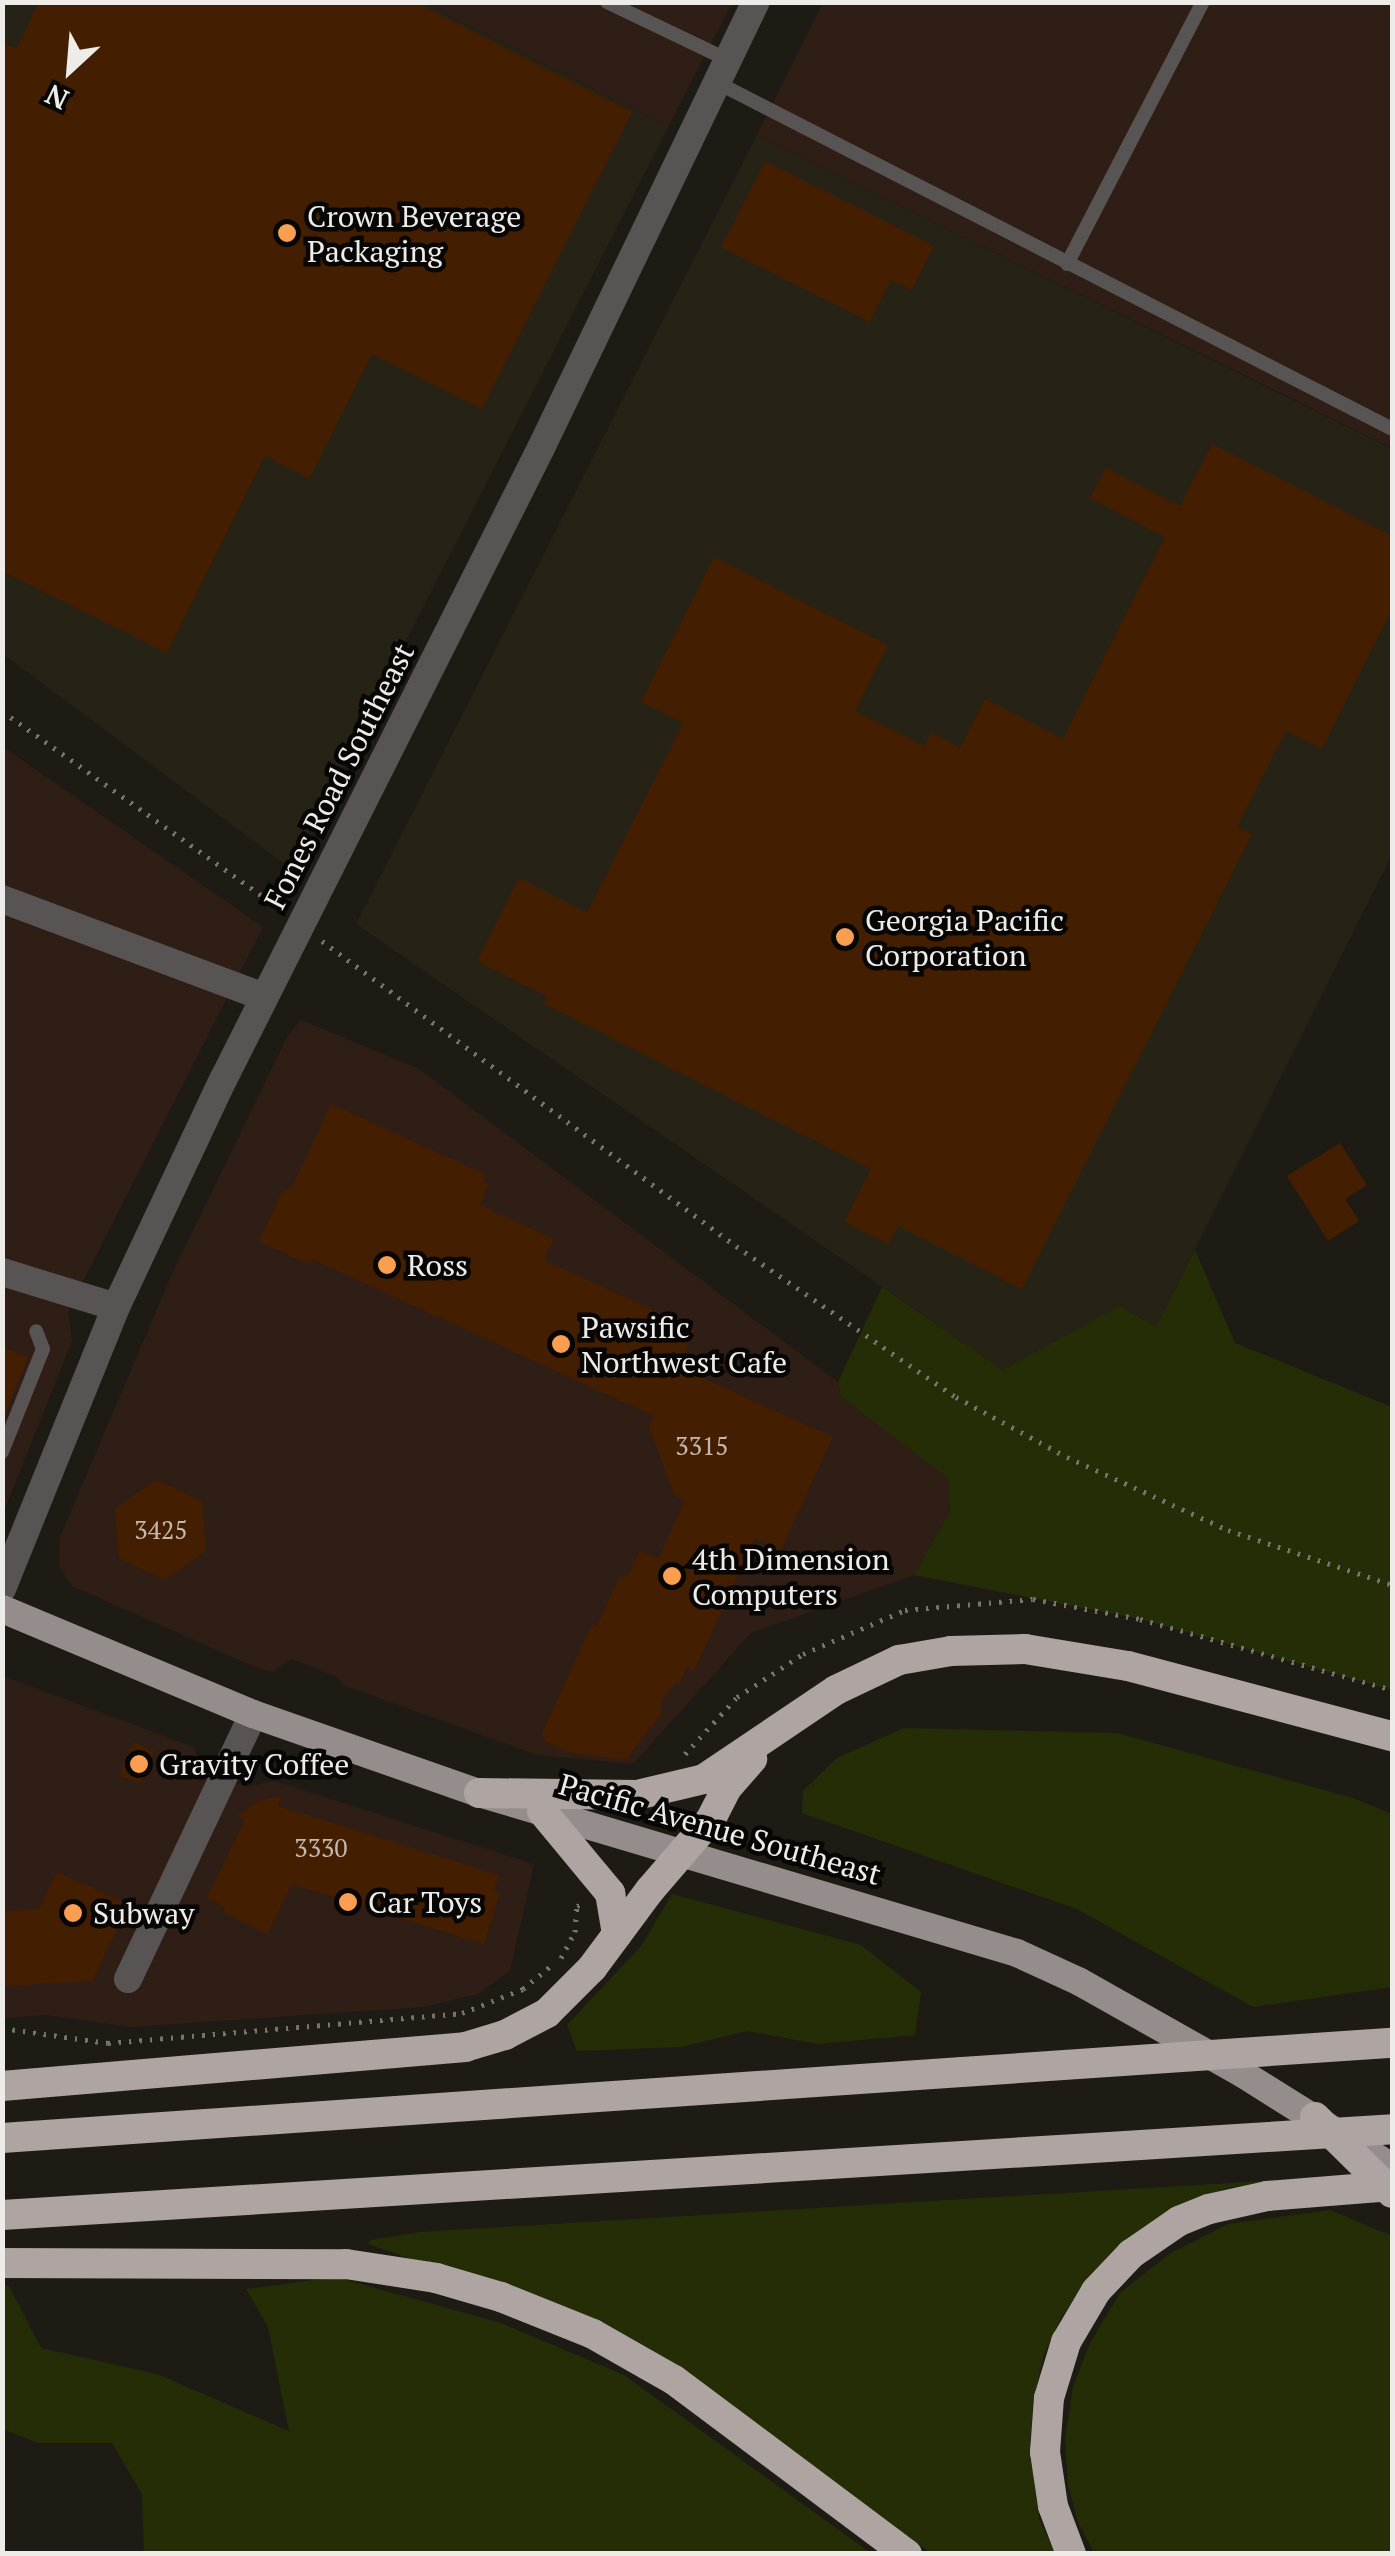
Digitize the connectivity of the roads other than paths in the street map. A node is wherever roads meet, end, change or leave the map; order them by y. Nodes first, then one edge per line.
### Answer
1 (606, 2) edge
2 (756, 2) edge
3 (1203, 2) edge
4 (723, 72) junction
5 (1067, 264) junction
6 (1392, 429) edge
7 (2, 899) edge
8 (264, 996) junction
9 (2, 1272) edge
10 (116, 1307) junction
11 (36, 1332) dead end
12 (2, 1452) edge
13 (2, 1589) edge
14 (2, 1608) edge
15 (252, 1714) junction
16 (774, 1734) junction
17 (1392, 1736) edge
18 (480, 1793) junction
19 (542, 1811) junction
20 (683, 1852) junction
21 (617, 1934) junction
22 (128, 1979) dead end
23 (1392, 2043) edge
24 (2, 2086) edge
25 (1315, 2117) junction
26 (1392, 2129) edge
27 (2, 2138) edge
28 (1392, 2167) edge
29 (1392, 2190) edge
30 (2, 2215) edge
31 (2, 2263) edge
32 (907, 2554) edge
33 (1070, 2554) edge

1 - 4 lane
2 - 4 street, Fones Road Southeast
3 - 5 lane
4 - 5 lane
4 - 8 street, Fones Road Southeast
5 - 6 lane
7 - 8 street
8 - 10 street, Fones Road Southeast
9 - 10 street
10 - 13 street, Fones Road Southeast
11 - 12 lane
14 - 15 main road, Pacific Avenue Southeast
15 - 18 main road, Pacific Avenue Southeast
15 - 22 street
16 - 17 highway
16 - 18 highway
16 - 20 highway
18 - 19 main road, Pacific Avenue Southeast
19 - 20 main road, Pacific Avenue Southeast
19 - 21 highway
20 - 21 highway
20 - 25 main road, Pacific Avenue Southeast
21 - 24 highway
23 - 27 highway, bridge
25 - 28 main road, Pacific Avenue Southeast
25 - 29 highway
26 - 30 highway, bridge
29 - 33 highway, bridge
31 - 32 highway

